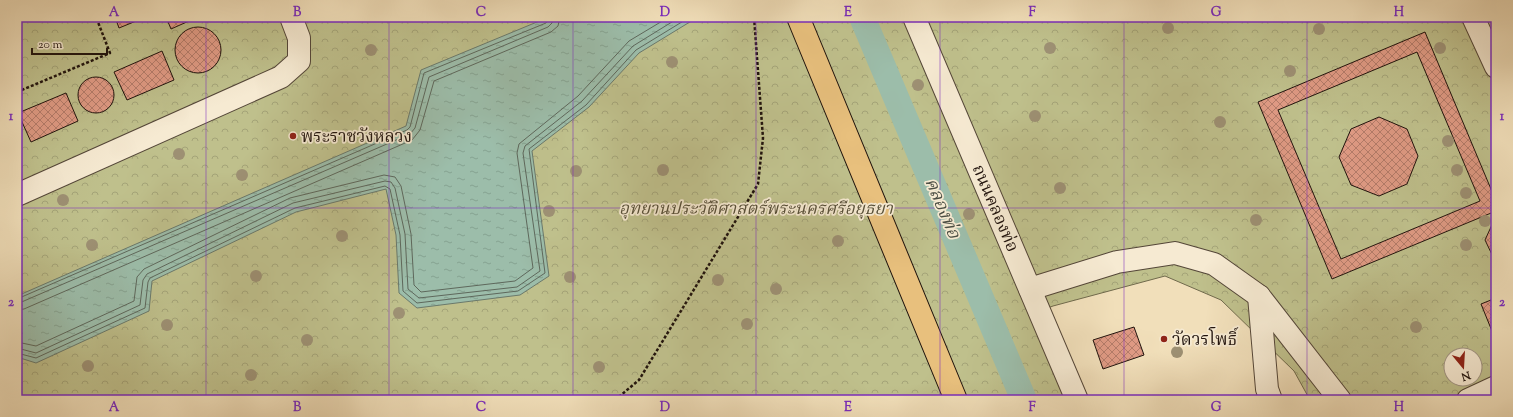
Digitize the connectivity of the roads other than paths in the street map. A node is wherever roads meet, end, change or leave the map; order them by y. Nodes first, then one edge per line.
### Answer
1 (291, 17) edge
2 (798, 17) edge
3 (914, 17) edge
4 (1473, 17) edge
5 (1496, 67) edge
6 (17, 194) edge
7 (1030, 289) junction
8 (1259, 296) junction
9 (1496, 387) edge
10 (956, 400) edge
11 (1077, 400) edge
12 (1271, 400) edge
13 (1340, 400) edge
14 (1468, 400) edge

1 - 6 street
2 - 10 main road
3 - 7 street, ถนนคลองท่อ
4 - 5 street
7 - 8 street
7 - 11 street, ถนนคลองท่อ
8 - 12 street
8 - 13 street
9 - 14 street

